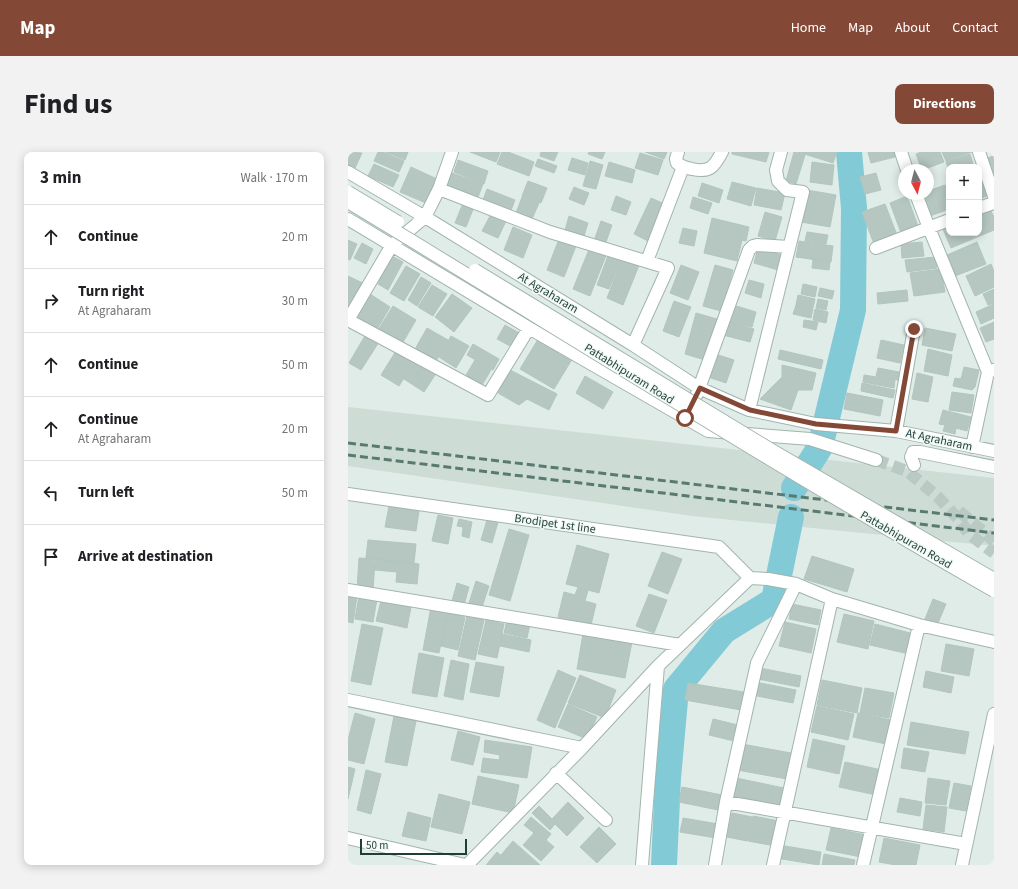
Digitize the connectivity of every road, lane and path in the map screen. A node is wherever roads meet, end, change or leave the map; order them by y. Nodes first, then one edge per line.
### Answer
1 (452, 152) edge
2 (678, 152) edge
3 (722, 152) edge
4 (781, 152) edge
5 (901, 152) edge
6 (979, 152) edge
7 (906, 164) edge
8 (683, 167) junction
9 (348, 172) edge
10 (439, 189) junction
11 (348, 192) edge
12 (994, 196) edge
13 (918, 200) edge
14 (348, 202) edge
15 (994, 202) edge
16 (982, 207) edge
17 (425, 217) junction
18 (348, 219) edge
19 (946, 221) edge
20 (929, 228) junction
21 (392, 245) junction
22 (789, 247) junction
23 (876, 248) dead end
24 (647, 261) junction
25 (348, 320) edge
26 (529, 328) junction
27 (914, 329) dead end
28 (633, 345) junction
29 (991, 371) edge
30 (700, 388) junction
31 (750, 410) junction
32 (685, 418) junction
33 (896, 431) junction
34 (972, 447) junction
35 (994, 451) edge
36 (876, 460) tunnel mouth
37 (914, 465) dead end
38 (994, 467) edge
39 (348, 494) edge
40 (750, 578) junction
41 (994, 579) edge
42 (791, 583) junction
43 (348, 590) edge
44 (994, 591) edge
45 (832, 599) junction
46 (919, 625) junction
47 (994, 642) edge
48 (680, 645) junction
49 (658, 666) junction
50 (348, 700) edge
51 (994, 714) edge
52 (582, 748) junction
53 (556, 773) junction
54 (726, 802) junction
55 (784, 812) junction
56 (606, 820) dead end
57 (871, 827) junction
58 (348, 838) edge
59 (966, 844) junction
60 (466, 865) edge
61 (642, 865) edge
62 (715, 865) edge
63 (773, 865) edge
64 (863, 865) edge
65 (962, 865) edge

1 - 10 street
2 - 8 street
3 - 8 street
4 - 22 street
5 - 7 street
6 - 12 street
8 - 24 street
9 - 17 street, At Agraharam
10 - 17 street
10 - 24 street
11 - 41 street, Pattabhipuram Road, bridge
13 - 20 street
14 - 44 street, Pattabhipuram Road, bridge
15 - 16 street
17 - 21 street
17 - 28 street, At Agraharam
18 - 21 street
19 - 20 street
20 - 23 street
20 - 29 street
21 - 25 street
21 - 26 street
22 - 30 street
22 - 31 street
24 - 28 street
25 - 26 street
26 - 32 street
27 - 33 street
28 - 30 street, At Agraharam
29 - 34 street
30 - 31 street, At Agraharam
30 - 32 street
31 - 33 street, At Agraharam
32 - 36 street
33 - 34 street, At Agraharam
34 - 35 street, At Agraharam
37 - 38 street
39 - 40 street, Brodipet 1st line
40 - 42 street
40 - 48 street
42 - 45 street
42 - 54 street
43 - 48 street
45 - 46 street
45 - 55 street
46 - 47 street
46 - 57 street
48 - 49 street
49 - 52 street
49 - 61 street
50 - 52 street
51 - 59 street
52 - 53 street
53 - 56 street
53 - 60 street
54 - 55 street
54 - 62 street
55 - 57 street
55 - 63 street
57 - 59 street
57 - 64 street
58 - 60 street
59 - 65 street

